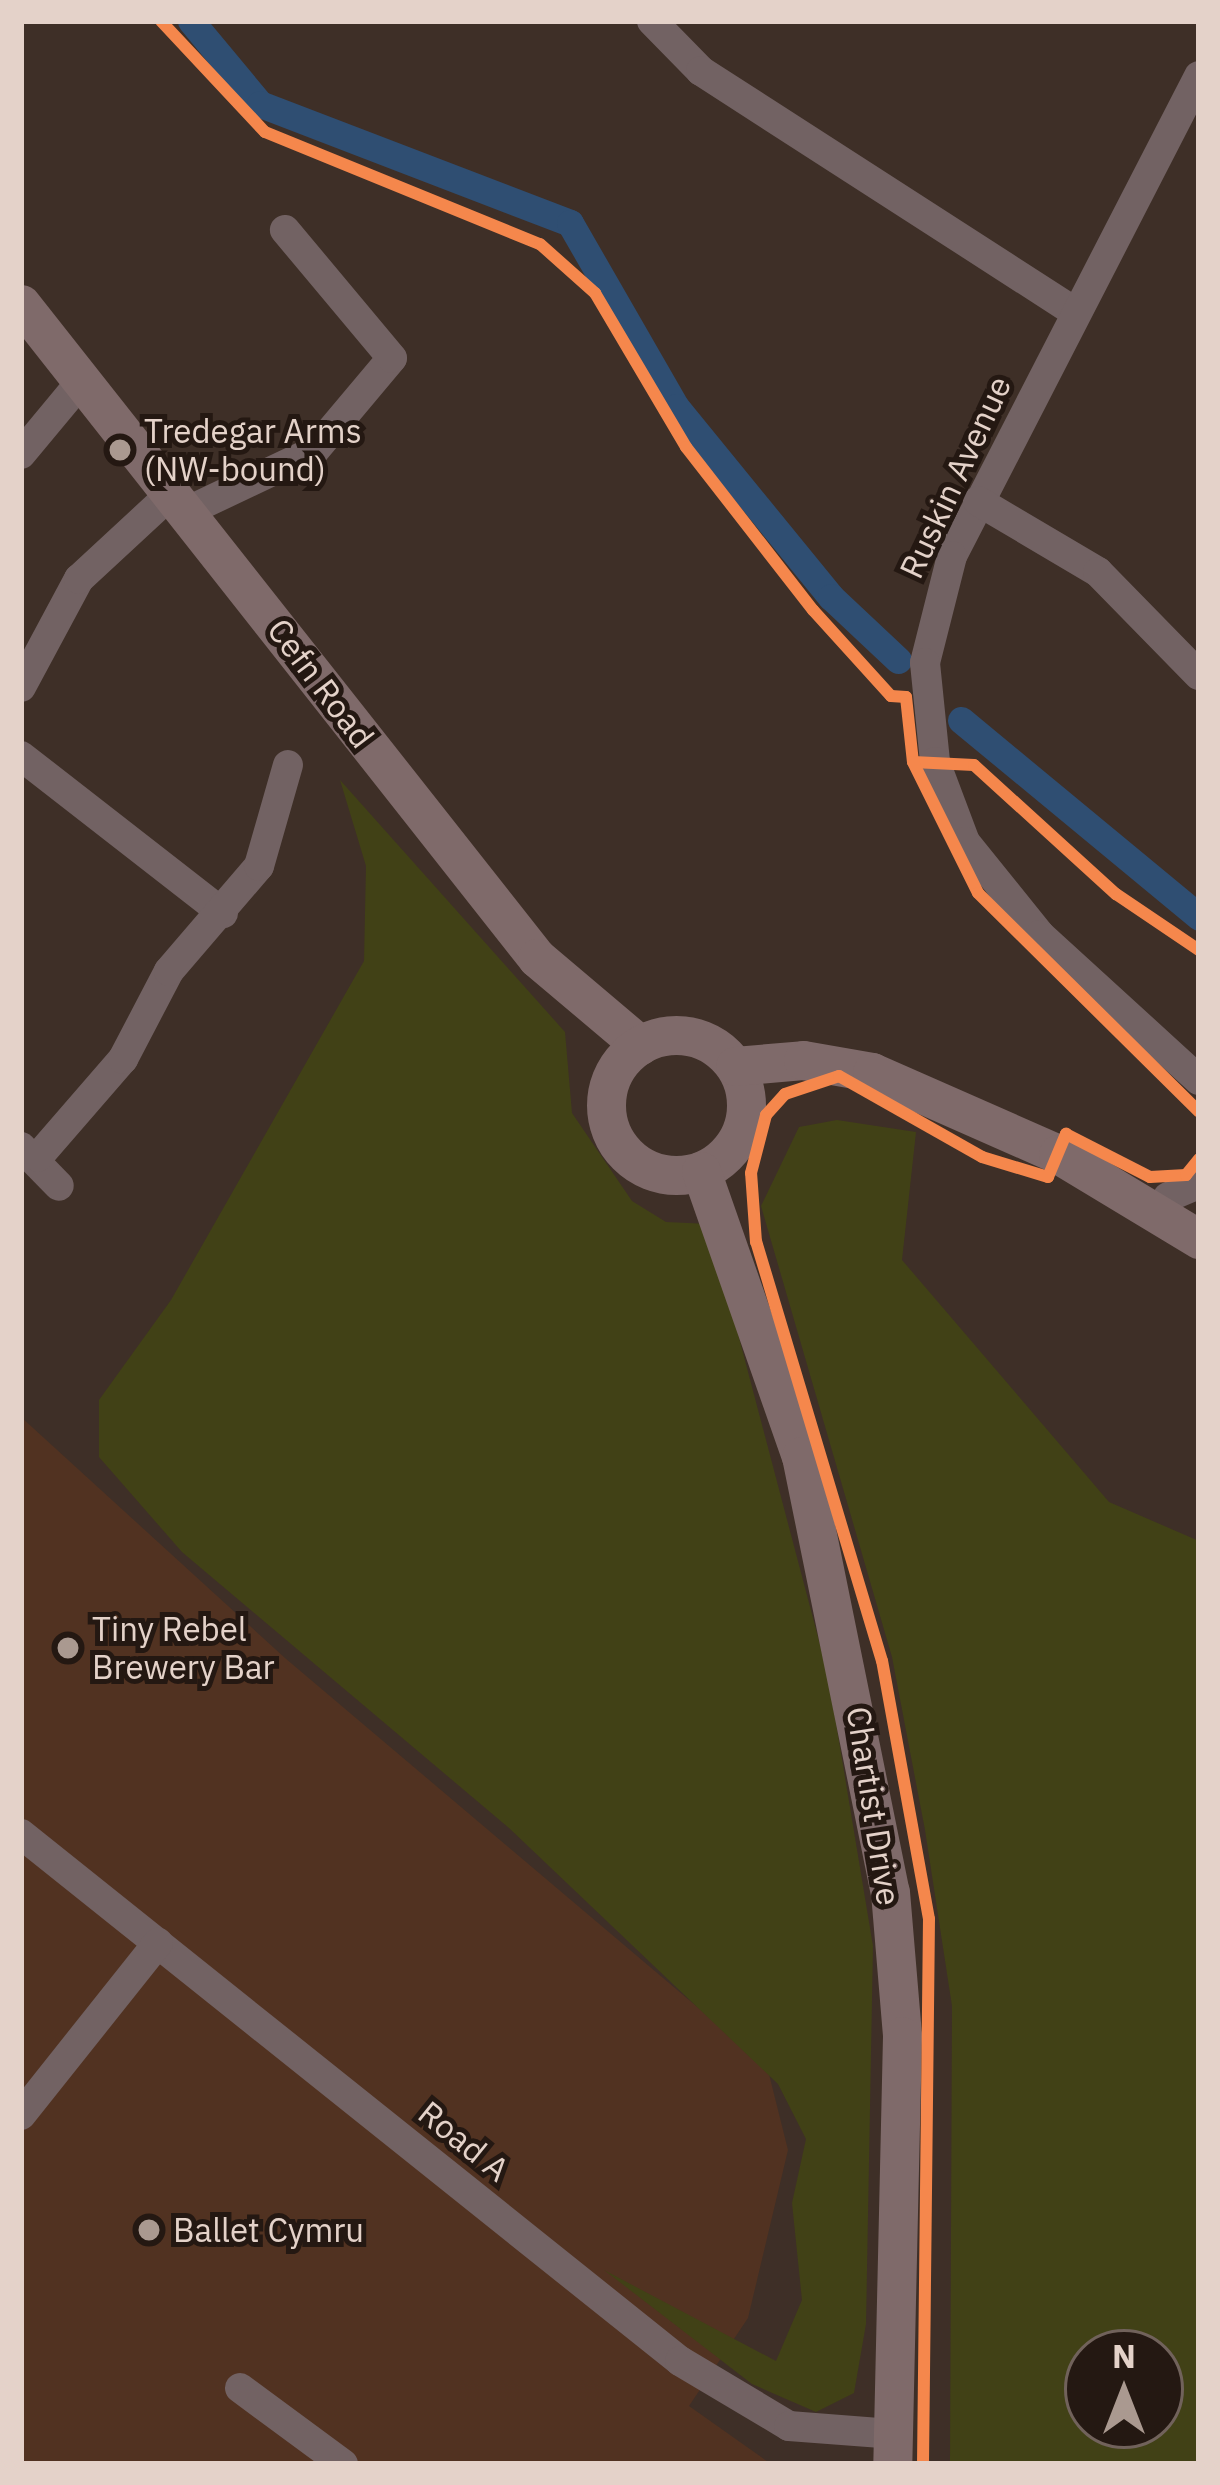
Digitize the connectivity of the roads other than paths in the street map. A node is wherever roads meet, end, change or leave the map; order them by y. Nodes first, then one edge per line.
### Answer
1 (652, 21) edge
2 (1199, 76) edge
3 (284, 230) dead end
4 (21, 304) edge
5 (1075, 312) junction
6 (84, 379) junction
7 (21, 454) edge
8 (182, 500) junction
9 (978, 501) junction
10 (1199, 675) edge
11 (21, 687) edge
12 (21, 756) edge
13 (288, 765) dead end
14 (223, 914) junction
15 (640, 1045) junction
16 (735, 1066) junction
17 (1199, 1080) edge
18 (30, 1152) edge
19 (701, 1171) junction
20 (59, 1186) dead end
21 (1185, 1206) edge
22 (1199, 1239) edge
23 (21, 1834) edge
24 (158, 1943) junction
25 (21, 2115) edge
26 (240, 2388) dead end
27 (892, 2449) edge
28 (343, 2464) edge

1 - 5 street
2 - 5 street, Ruskin Avenue
3 - 8 street
4 - 6 main road, Cefn Road
5 - 9 street, Ruskin Avenue
6 - 7 street
6 - 8 main road, Cefn Road
8 - 11 street
8 - 15 main road, Cefn Road
9 - 10 street
9 - 17 street, Ruskin Avenue
12 - 14 street
13 - 14 street
14 - 18 street
15 - 16 main road
15 - 19 main road
16 - 19 main road
16 - 21 main road
18 - 20 street
19 - 27 main road, Chartist Drive
21 - 22 main road
23 - 24 street, Road A
24 - 25 street
24 - 27 street, Road A
26 - 28 street

